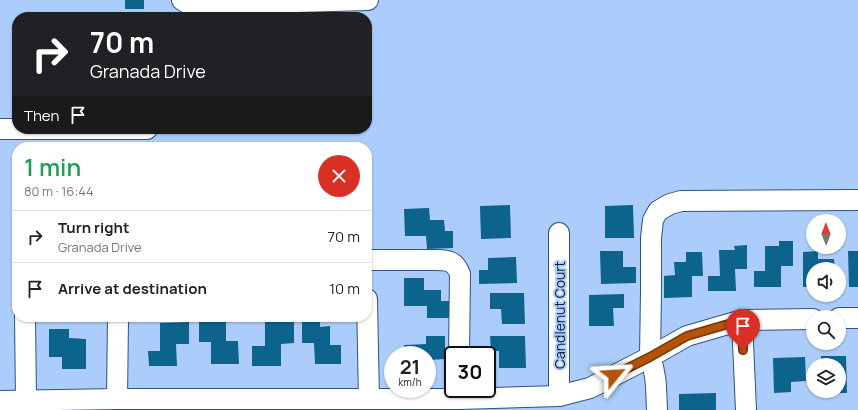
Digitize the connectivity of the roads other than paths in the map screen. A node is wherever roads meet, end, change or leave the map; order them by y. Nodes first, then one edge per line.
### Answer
1 (182, 0) edge
2 (368, 0) edge
3 (0, 129) edge
4 (12, 129) edge
5 (858, 200) edge
6 (559, 233) dead end
7 (372, 260) edge
8 (846, 318) edge
9 (858, 318) edge
10 (806, 319) edge
11 (742, 320) junction
12 (25, 322) edge
13 (118, 322) edge
14 (367, 322) edge
15 (459, 346) edge
16 (650, 357) junction
17 (444, 395) edge
18 (496, 395) edge
19 (559, 396) junction
20 (116, 399) junction
21 (369, 399) junction
22 (0, 401) edge
23 (26, 401) junction
24 (140, 405) edge
25 (657, 410) edge
26 (746, 410) edge

1 - 2 street
3 - 4 street
5 - 16 street
6 - 19 street, Candlenut Court
7 - 15 street
8 - 9 street
10 - 11 street
11 - 16 street
11 - 26 street
12 - 23 street
13 - 20 street
14 - 21 street
16 - 19 street
16 - 25 street
17 - 21 street
18 - 19 street
20 - 23 street
20 - 24 street
21 - 24 street
22 - 23 street

